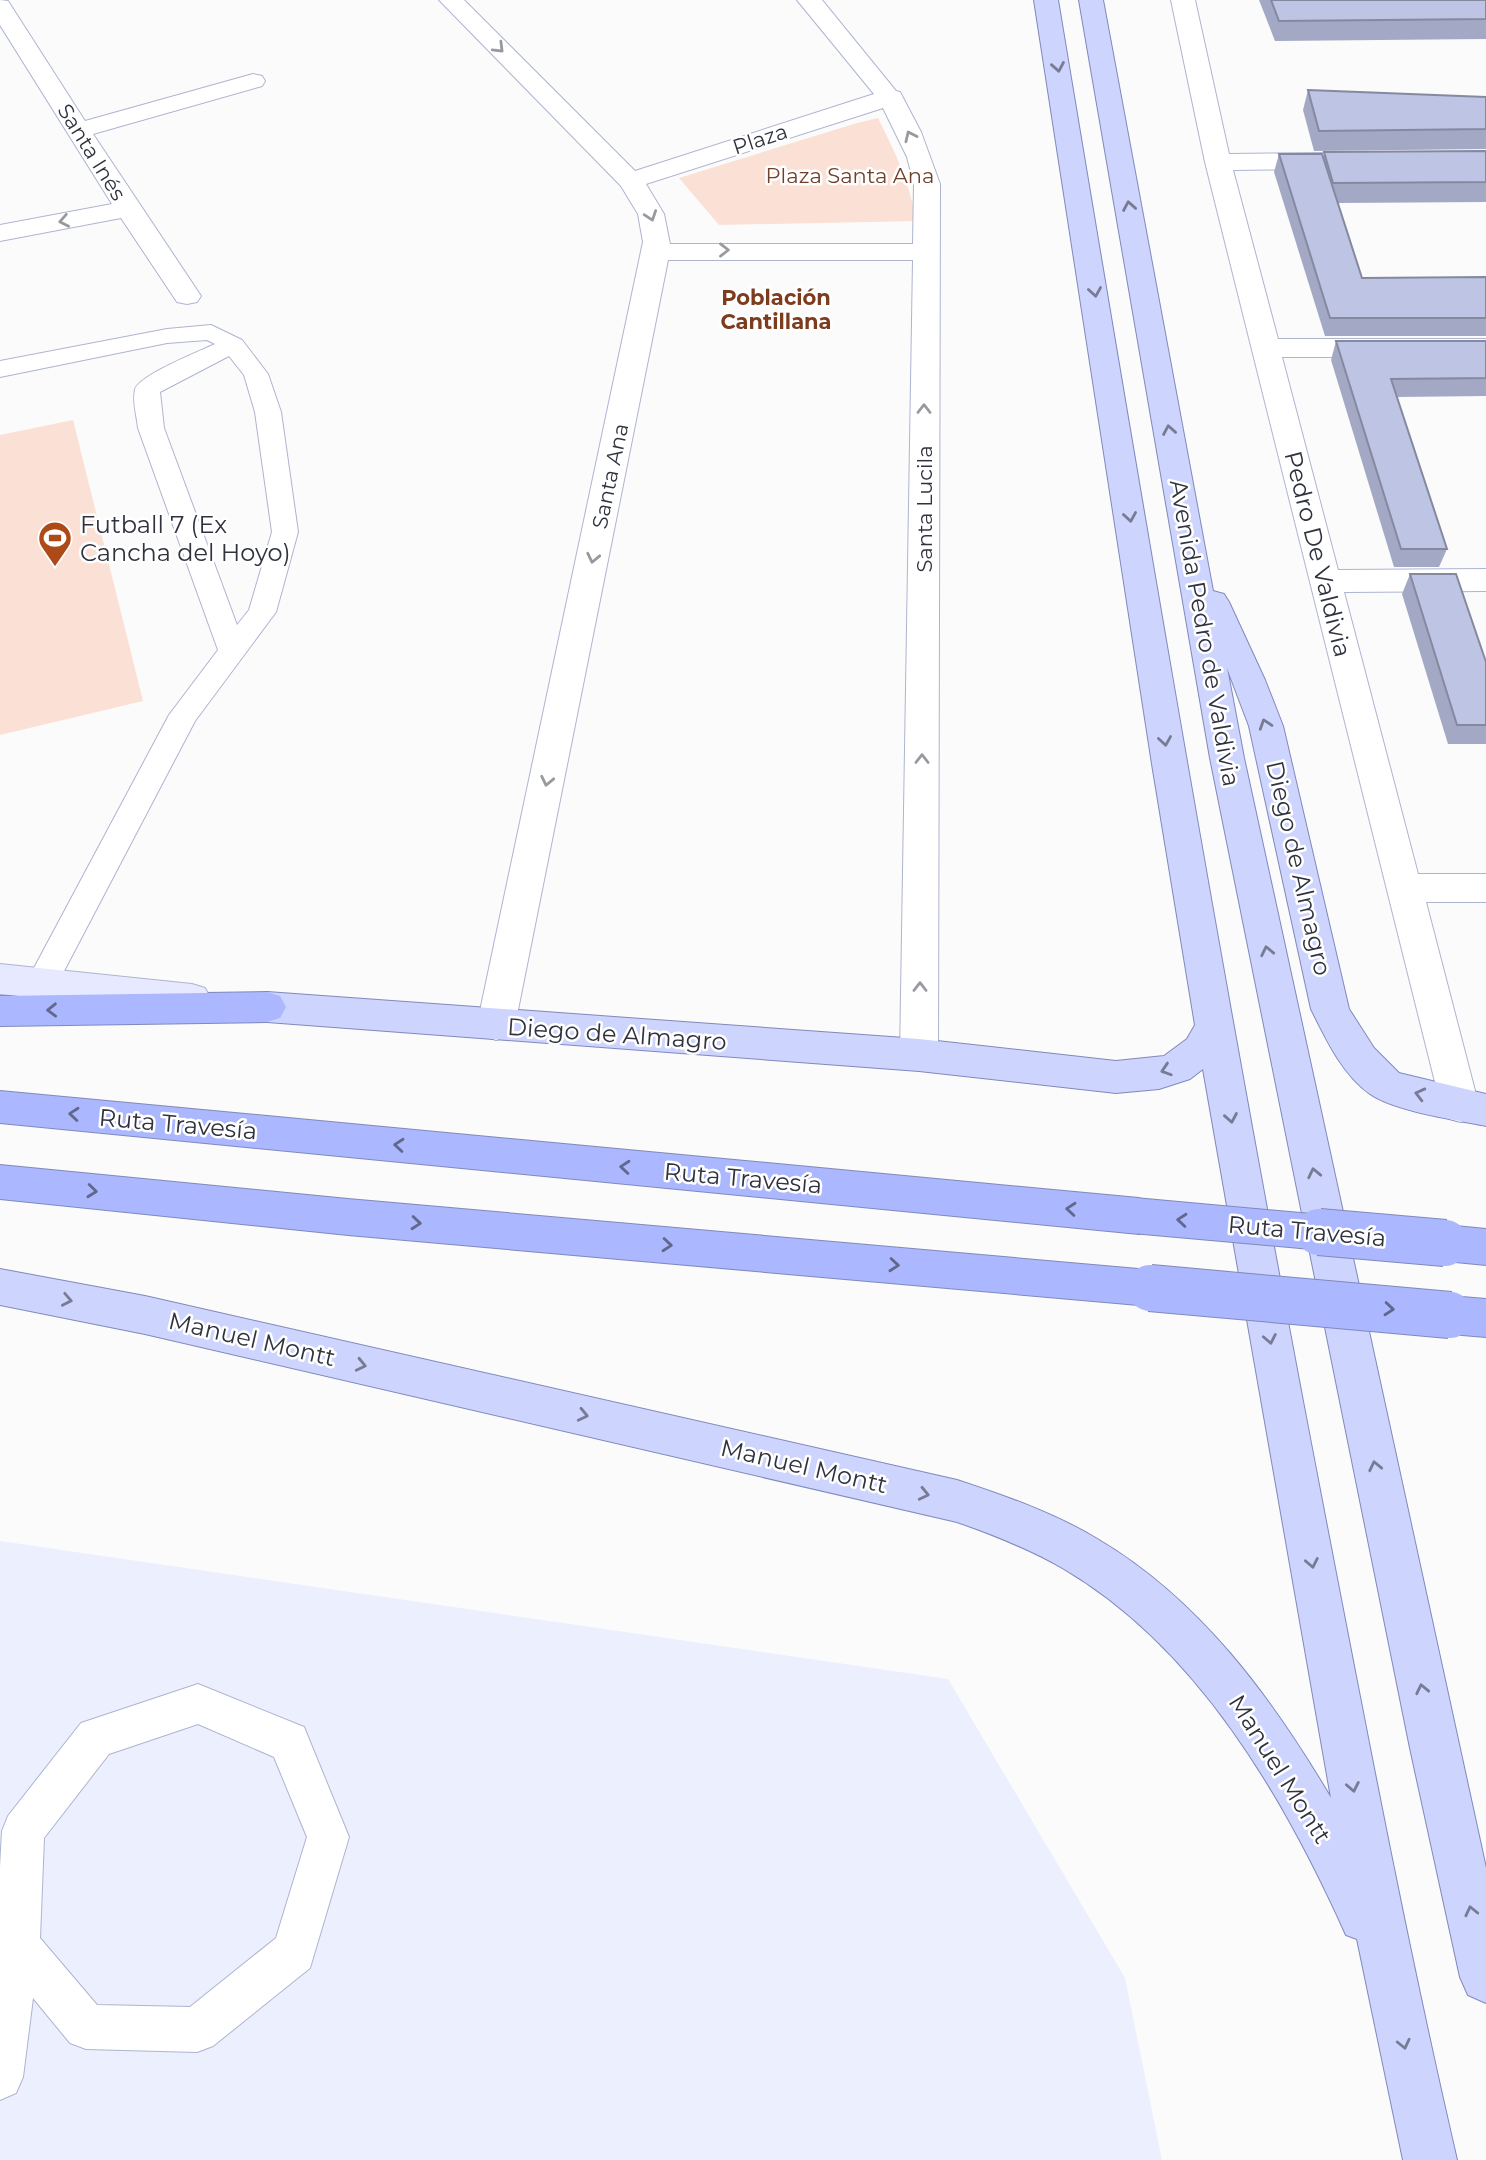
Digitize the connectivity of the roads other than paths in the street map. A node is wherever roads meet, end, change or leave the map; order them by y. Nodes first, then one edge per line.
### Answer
1 (451, 0) edge
2 (809, 0) edge
3 (1046, 0) edge
4 (1091, 0) edge
5 (1183, 0) edge
6 (0, 6) edge
7 (253, 80) dead end
8 (891, 97) junction
9 (80, 130) junction
10 (1352, 161) edge
11 (1218, 162) junction
12 (630, 181) junction
13 (128, 209) junction
14 (0, 233) edge
15 (656, 252) junction
16 (926, 252) junction
17 (187, 296) dead end
18 (233, 345) junction
19 (1266, 348) junction
20 (1486, 348) edge
21 (0, 369) edge
22 (1189, 545) junction
23 (1325, 580) junction
24 (1486, 580) edge
25 (232, 651) junction
26 (1404, 888) junction
27 (1486, 888) edge
28 (0, 979) edge
29 (42, 983) junction
30 (267, 1007) junction
31 (0, 1011) edge
32 (496, 1026) junction
33 (1215, 1026) junction
34 (919, 1055) junction
35 (0, 1107) edge
36 (1473, 1108) edge
37 (0, 1182) edge
38 (1486, 1247) edge
39 (0, 1287) edge
40 (1468, 1316) edge
41 (18, 1946) junction
42 (1389, 1977) junction
43 (1486, 1977) edge
44 (0, 2077) edge
45 (1430, 2160) edge

1 -> 12 street, Santa Ana
2 - 8 street, Santa Lucila
3 -> 33 main road
22 -> 4 main road, Avenida Pedro de Valdivia
5 - 11 street, Pedro De Valdivia
6 - 9 street, Santa Inés
7 - 9 street
8 - 12 street, Plaza
16 -> 8 street, Santa Lucila
9 - 13 street, Santa Inés
10 - 11 street
11 - 19 street, Pedro De Valdivia
12 -> 15 street, Santa Ana
13 -> 14 street
13 - 17 street, Santa Inés
15 -> 16 street
15 -> 32 street, Santa Ana
34 -> 16 street, Santa Lucila
18 - 21 lane
18 - 25 lane
18 - 25 lane
19 - 20 street
19 - 23 street, Pedro De Valdivia
36 -> 22 main road, Diego de Almagro
43 -> 22 main road, Avenida Pedro de Valdivia
23 - 24 street
23 - 26 street, Pedro De Valdivia
25 - 29 lane
26 - 27 street
26 - 36 street, Pedro De Valdivia
28 - 29 main road, Diego de Almagro
29 - 30 main road, Diego de Almagro
30 -> 31 highway
30 - 32 main road, Diego de Almagro
32 - 34 main road, Diego de Almagro
33 -> 34 main road, Diego de Almagro
33 -> 42 main road
38 -> 35 highway, Ruta Travesía, bridge
37 -> 40 highway, bridge
39 -> 42 main road, Manuel Montt
41 - 41 lane
41 - 44 lane
42 -> 45 main road

